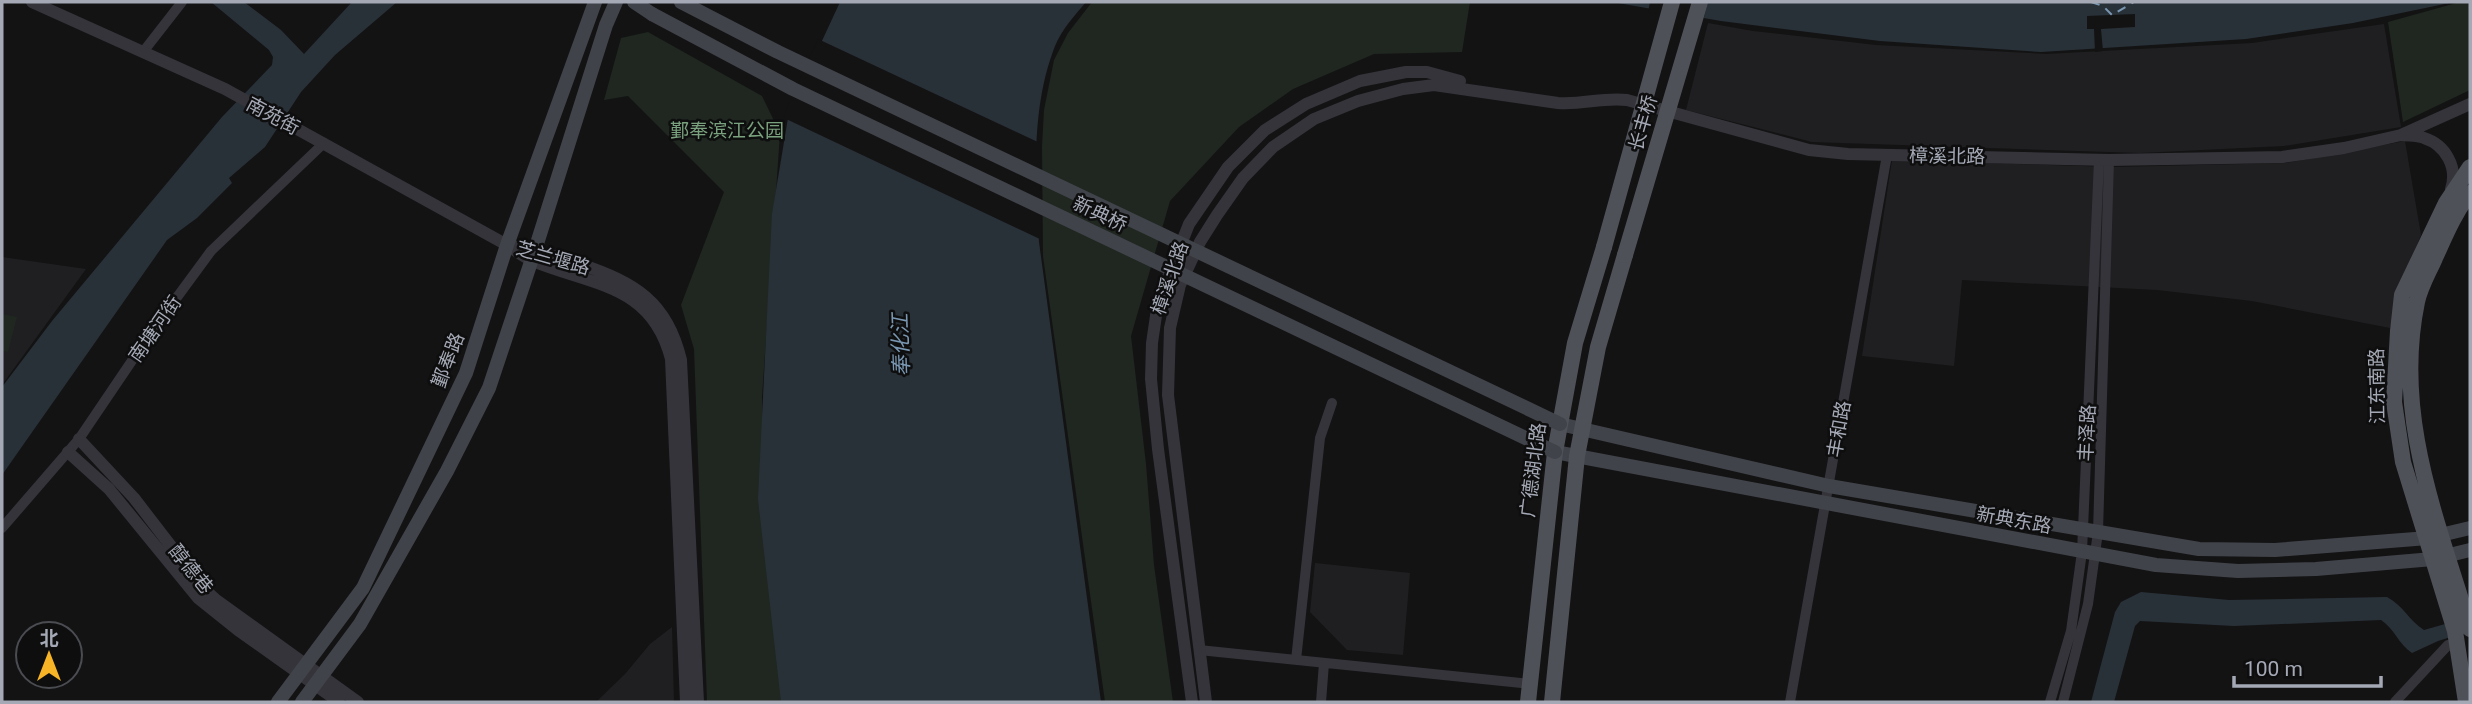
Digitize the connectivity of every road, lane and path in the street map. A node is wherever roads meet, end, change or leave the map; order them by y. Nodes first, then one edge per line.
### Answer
1 (32, 2) edge
2 (182, 2) edge
3 (595, 2) edge
4 (616, 2) edge
5 (634, 2) edge
6 (681, 2) edge
7 (1672, 2) edge
8 (1700, 2) edge
9 (143, 52) junction
10 (1500, 94) junction
11 (2470, 104) edge
12 (2401, 135) junction
13 (324, 143) junction
14 (1887, 155) junction
15 (2104, 160) junction
16 (2470, 167) edge
17 (2470, 193) edge
18 (2446, 202) junction
19 (507, 245) junction
20 (1604, 247) joint
21 (534, 255) junction
22 (1332, 403) dead end
23 (1560, 424) junction
24 (1581, 430) junction
25 (79, 439) junction
26 (68, 452) junction
27 (1555, 452) junction
28 (1577, 456) junction
29 (1829, 486) junction
30 (1826, 505) junction
31 (2, 528) edge
32 (2470, 528) edge
33 (2090, 531) junction
34 (2435, 537) junction
35 (2470, 550) edge
36 (2088, 553) junction
37 (2440, 557) junction
38 (2463, 633) edge
39 (1199, 650) junction
40 (1296, 660) junction
41 (1324, 663) junction
42 (302, 669) junction
43 (318, 680) junction
44 (1531, 684) junction
45 (278, 702) edge
46 (302, 702) edge
47 (339, 702) edge
48 (358, 702) edge
49 (686, 702) edge
50 (698, 702) edge
51 (1192, 702) edge
52 (1206, 702) edge
53 (1321, 702) edge
54 (1528, 702) edge
55 (1552, 702) edge
56 (1790, 702) edge
57 (2050, 702) edge
58 (2063, 702) edge
59 (2395, 702) edge
60 (2466, 702) edge

1 - 9 street, 南苑街
2 - 9 street
3 - 19 main road, 鄞奉路
4 - 21 main road
5 - 27 main road, 新典桥, bridge
6 - 23 main road, 新典桥, bridge
7 - 20 main road, 长丰桥, bridge
8 - 24 main road, 长丰桥, bridge
9 - 13 street, 南苑街
10 - 14 street, 樟溪北路
10 - 39 street, 樟溪北路
10 - 51 street, 樟溪北路
11 - 12 street, 樟溪北路
12 - 15 street, 樟溪北路
12 - 18 street, 樟溪北路
13 - 19 street, 南苑街
13 - 25 street, 南塘河街
14 - 15 street, 樟溪北路
14 - 29 street, 丰和路
15 - 33 street, 丰泽路
15 - 33 street, 丰泽路
16 - 18 main road, 江东南路
17 - 34 main road, 江东南路
18 - 34 main road, 江东南路
19 - 21 street, 芝兰堰路
19 - 42 main road, 鄞奉路
20 - 23 main road, 广德湖北路
21 - 43 main road
21 - 49 street, 芝兰堰路
21 - 50 street, 芝兰堰路
22 - 40 street
23 - 24 main road, 新典东路
23 - 27 main road, 广德湖北路
24 - 28 main road
24 - 29 main road, 新典东路
25 - 26 street, 南塘河街
25 - 42 street, 醇德巷
26 - 31 street, 南塘河街
26 - 42 street, 醇德巷
27 - 28 main road, 新典东路
27 - 44 main road, 广德湖北路
28 - 30 main road, 新典东路
28 - 55 main road
29 - 30 street, 丰和路
29 - 33 main road, 新典东路
30 - 36 main road, 新典东路
30 - 56 street, 丰和路
32 - 34 main road, 新典东路
33 - 34 main road, 新典东路
33 - 36 street, 丰泽路
33 - 36 street, 丰泽路
34 - 37 main road, 江东南路
35 - 37 main road, 新典东路
36 - 37 main road, 新典东路
36 - 57 street, 丰泽路
36 - 58 street, 丰泽路
37 - 38 main road, 江东南路
38 - 59 street
38 - 60 main road, 江东南路
39 - 40 street
39 - 52 street, 樟溪北路
40 - 41 street
41 - 44 street
41 - 53 street
42 - 43 street, 醇德巷
42 - 45 main road, 鄞奉路
43 - 46 main road
43 - 47 street, 醇德巷
43 - 48 street, 醇德巷
44 - 54 main road, 广德湖北路

